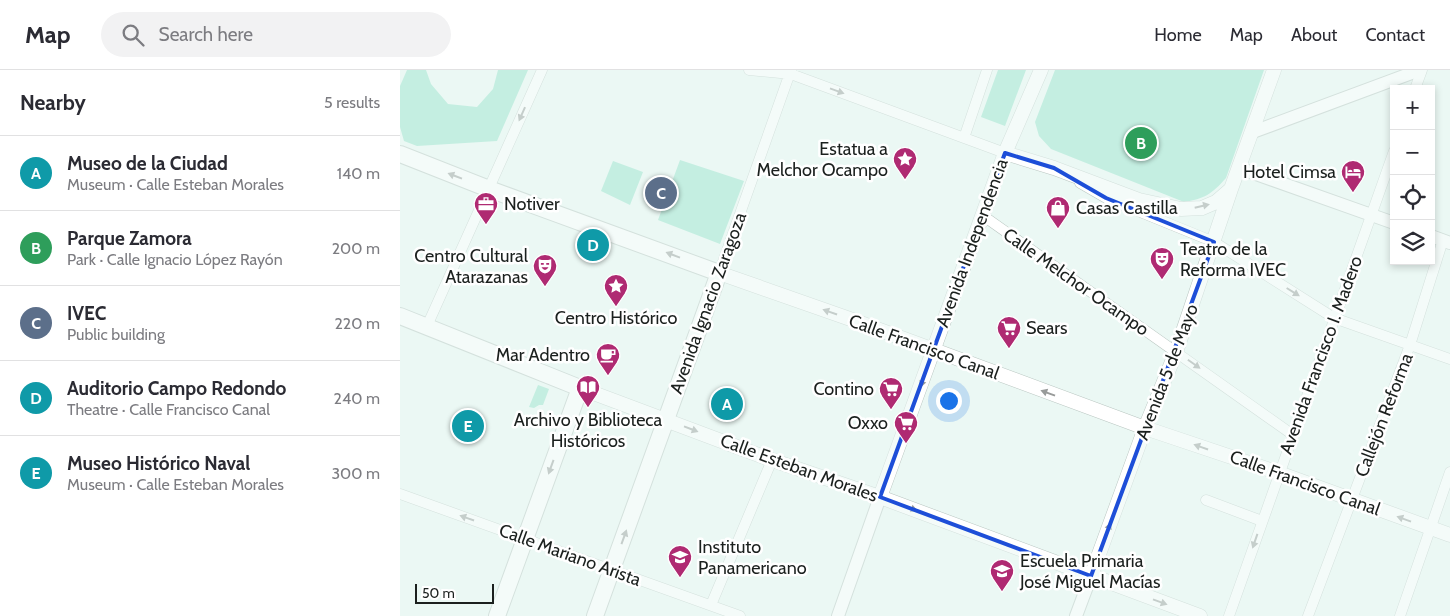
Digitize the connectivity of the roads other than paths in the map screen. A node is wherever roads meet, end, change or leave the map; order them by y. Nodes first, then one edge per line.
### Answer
1 (542, 70) edge
2 (749, 70) edge
3 (987, 70) edge
4 (1041, 70) edge
5 (1274, 70) edge
6 (1421, 70) edge
7 (791, 72) edge
8 (1416, 85) edge
9 (1253, 132) junction
10 (964, 138) junction
11 (1005, 153) junction
12 (400, 154) edge
13 (1390, 163) edge
14 (1239, 168) junction
15 (1064, 173) junction
16 (1231, 188) junction
17 (489, 189) junction
18 (982, 215) junction
19 (1372, 215) junction
20 (1390, 222) edge
21 (1441, 240) edge
22 (1214, 242) junction
23 (719, 273) junction
24 (400, 316) edge
25 (1334, 318) junction
26 (427, 326) junction
27 (1410, 345) junction
28 (933, 351) junction
29 (1176, 352) junction
30 (1450, 359) edge
31 (580, 388) junction
32 (666, 419) junction
33 (1146, 428) junction
34 (1293, 435) junction
35 (772, 460) junction
36 (1450, 472) edge
37 (1280, 473) junction
38 (400, 494) edge
39 (880, 497) junction
40 (1206, 500) dead end
41 (1351, 500) junction
42 (1262, 520) junction
43 (1430, 528) junction
44 (1450, 535) edge
45 (525, 538) junction
46 (612, 570) junction
47 (1091, 576) junction
48 (711, 605) junction
49 (497, 616) edge
50 (595, 616) edge
51 (740, 616) edge
52 (838, 616) edge
53 (1076, 616) edge
54 (1200, 616) edge
55 (1229, 616) edge
56 (1308, 616) edge
57 (1400, 616) edge

1 -> 17 street
2 - 7 street
3 - 10 street
4 - 11 main road, Avenida Independencia
5 - 9 main road, Avenida 5 de Mayo
6 - 8 street
6 - 9 street
7 -> 10 street
7 - 23 street, Avenida Ignacio Zaragoza
9 - 14 main road, Avenida 5 de Mayo
10 - 11 street
11 - 15 main road
11 - 18 main road, Avenida Independencia
17 -> 12 main road, Calle Francisco Canal
13 - 19 street, Avenida Francisco I. Madero
14 - 16 main road, Avenida 5 de Mayo
14 - 19 street
15 -> 16 main road
15 - 22 street
16 - 22 main road, Avenida 5 de Mayo
23 -> 17 main road, Calle Francisco Canal
17 - 26 street
18 - 28 main road, Avenida Independencia
18 - 29 street, Calle Melchor Ocampo
19 - 20 street
19 - 25 street, Avenida Francisco I. Madero
21 - 27 street, Callejón Reforma
22 -> 25 street
22 - 29 main road, Avenida 5 de Mayo
28 -> 23 main road, Calle Francisco Canal
23 - 32 main road, Avenida Ignacio Zaragoza
24 - 26 main road, Calle Esteban Morales
25 - 27 street
25 - 34 street, Avenida Francisco I. Madero
26 - 31 main road, Calle Esteban Morales
27 - 30 street
27 - 41 street, Callejón Reforma
33 -> 28 main road, Calle Francisco Canal
28 -> 39 main road, Avenida Independencia
29 - 33 main road, Avenida 5 de Mayo
29 -> 34 street, Calle Melchor Ocampo
31 - 32 main road, Calle Esteban Morales
31 -> 45 main road
32 -> 35 main road, Calle Esteban Morales
46 -> 32 main road, Avenida Ignacio Zaragoza
37 -> 33 main road, Calle Francisco Canal
47 -> 33 main road, Avenida 5 de Mayo
34 - 37 street, Avenida Francisco I. Madero
35 - 39 main road, Calle Esteban Morales
35 - 48 street
36 - 43 street
37 - 41 main road, Calle Francisco Canal
37 - 42 street, Avenida Francisco I. Madero
45 -> 38 street, Calle Mariano Arista
39 -> 47 main road, Calle Esteban Morales
39 - 52 street, Avenida Independencia
40 - 42 street
43 -> 41 main road, Calle Francisco Canal
41 - 56 street, Callejón Reforma
42 -> 55 street, Avenida Francisco I. Madero
43 - 44 main road, Calle Francisco Canal
43 - 57 street
45 - 46 street, Calle Mariano Arista
45 - 49 main road
46 - 48 street, Calle Mariano Arista
46 - 50 main road, Avenida Ignacio Zaragoza
47 - 53 street, Avenida 5 de Mayo
47 -> 54 main road, Calle Esteban Morales
48 - 51 street, Calle Mariano Arista

